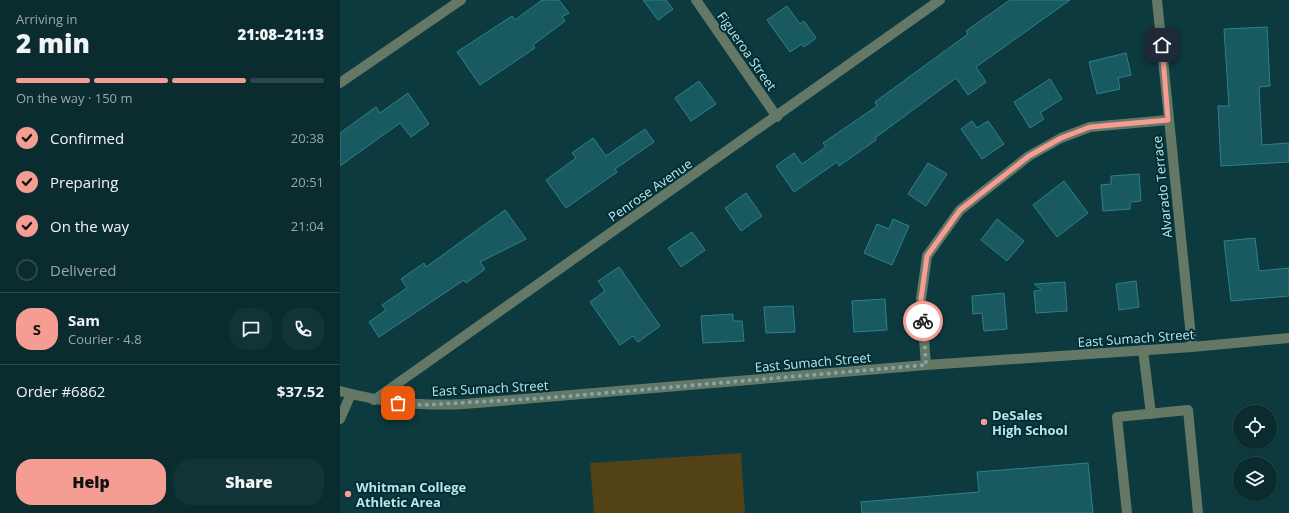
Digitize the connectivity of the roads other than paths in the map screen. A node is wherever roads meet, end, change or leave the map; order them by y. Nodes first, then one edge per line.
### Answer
1 (461, 0) edge
2 (696, 0) edge
3 (940, 0) edge
4 (1157, 0) edge
5 (340, 83) edge
6 (777, 117) junction
7 (1168, 120) junction
8 (1289, 338) edge
9 (1192, 347) junction
10 (1143, 350) junction
11 (926, 365) junction
12 (340, 391) edge
13 (351, 394) junction
14 (374, 400) junction
15 (1151, 414) junction
16 (340, 419) edge
17 (1127, 513) edge
18 (1198, 513) edge

1 - 5 street
2 - 6 street, Figueroa Street
3 - 6 street, Penrose Avenue
4 - 7 street, Alvarado Terrace
6 - 14 street, Penrose Avenue
7 - 9 street, Alvarado Terrace
7 - 11 street
8 - 9 street, East Sumach Street
9 - 10 street, East Sumach Street
10 - 11 street, East Sumach Street
10 - 15 street
11 - 14 street, East Sumach Street
12 - 13 street, East Sumach Street
13 - 14 street, East Sumach Street
13 - 16 street
15 - 17 street
15 - 18 street

